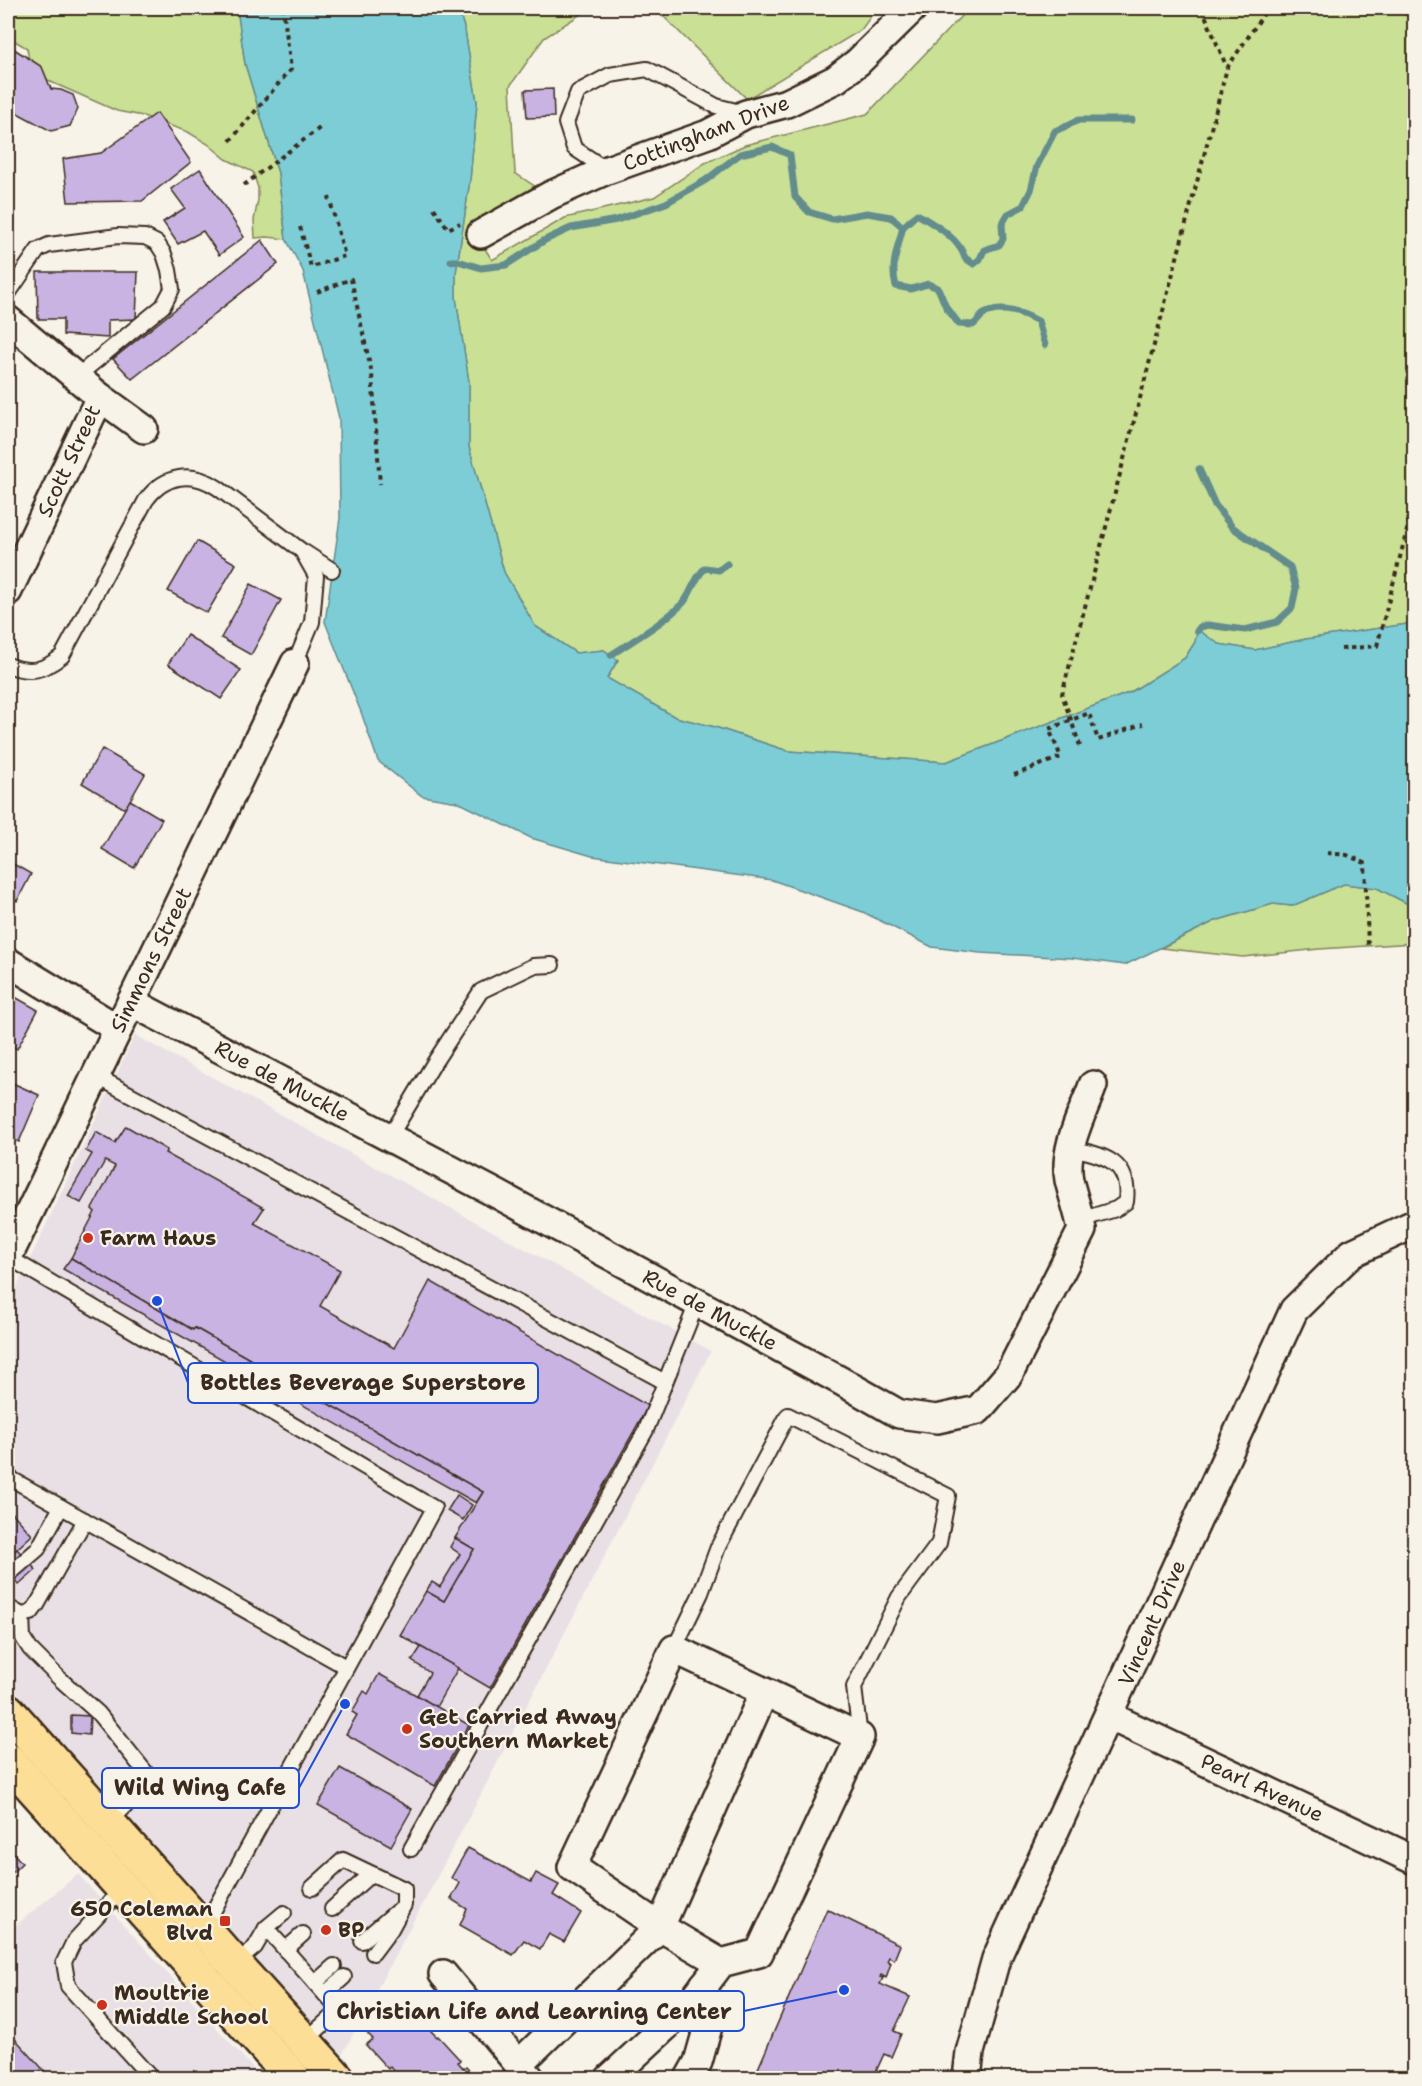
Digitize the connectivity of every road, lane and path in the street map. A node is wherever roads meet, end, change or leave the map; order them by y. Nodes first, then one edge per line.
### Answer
1 (283, 8) edge
2 (913, 8) edge
3 (1202, 8) edge
4 (1267, 9) dead end
5 (1227, 68) junction
6 (746, 114) junction
7 (321, 128) dead end
8 (230, 141) dead end
9 (607, 170) junction
10 (244, 185) dead end
11 (329, 197) dead end
12 (300, 227) dead end
13 (481, 234) dead end
14 (317, 292) dead end
15 (8, 294) edge
16 (8, 321) edge
17 (76, 377) junction
18 (100, 397) junction
19 (144, 429) dead end
20 (380, 484) dead end
21 (1414, 503) edge
22 (302, 551) junction
23 (332, 570) dead end
24 (8, 591) edge
25 (1341, 649) dead end
26 (295, 663) joint
27 (8, 665) edge
28 (1071, 721) junction
29 (1143, 724) dead end
30 (1080, 746) dead end
31 (1014, 775) dead end
32 (1327, 853) dead end
33 (1368, 946) dead end
34 (8, 962) edge
35 (552, 965) dead end
36 (131, 1002) junction
37 (118, 1029) junction
38 (96, 1076) junction
39 (1094, 1085) dead end
40 (389, 1138) junction
41 (1070, 1148) junction
42 (1080, 1220) junction
43 (1414, 1224) edge
44 (8, 1257) edge
45 (698, 1303) junction
46 (665, 1382) junction
47 (8, 1477) edge
48 (61, 1507) junction
49 (85, 1520) junction
50 (8, 1575) edge
51 (8, 1607) edge
52 (22, 1615) junction
53 (674, 1649) junction
54 (346, 1667) junction
55 (764, 1692) junction
56 (8, 1711) edge
57 (1109, 1716) junction
58 (860, 1737) junction
59 (8, 1760) edge
60 (108, 1823) junction
61 (411, 1849) dead end
62 (1414, 1860) edge
63 (371, 1874) junction
64 (123, 1888) junction
65 (312, 1888) dead end
66 (404, 1905) junction
67 (332, 1909) dead end
68 (284, 1913) dead end
69 (660, 1927) junction
70 (266, 1928) junction
71 (203, 1929) junction
72 (303, 1934) dead end
73 (362, 1941) dead end
74 (285, 1950) junction
75 (373, 1953) dead end
76 (721, 1963) junction
77 (235, 1965) junction
78 (339, 1972) dead end
79 (443, 1974) dead end
80 (704, 1985) junction
81 (320, 1989) junction
82 (257, 2038) junction
83 (304, 2042) junction
84 (194, 2070) dead end
85 (525, 2072) edge
86 (188, 2076) dead end
87 (151, 2079) edge
88 (293, 2079) edge
89 (306, 2079) edge
90 (338, 2079) edge
91 (610, 2079) edge
92 (689, 2079) edge
93 (967, 2079) edge

1 - 8 path
2 - 6 street, Cottingham Drive
3 - 5 path
4 - 5 path
5 - 28 path
6 - 9 street, Cottingham Drive
6 - 9 lane
7 - 10 path
9 - 13 street, Cottingham Drive
11 - 12 path
14 - 20 path
15 - 17 lane
16 - 17 street
17 - 18 street
18 - 19 street
18 - 24 street, Scott Street
21 - 25 path
22 - 23 lane
22 - 26 lane
22 - 27 lane
26 - 36 street, Simmons Street
28 - 29 path
28 - 30 path
28 - 31 path
32 - 33 path
34 - 37 street
35 - 40 lane
36 - 37 street, Simmons Street
36 - 40 street, Rue de Muckle
37 - 38 street, Simmons Street
38 - 44 street, Simmons Street
38 - 46 lane
39 - 41 street, Rue de Muckle
40 - 45 street, Rue de Muckle
41 - 42 street, Rue de Muckle
41 - 42 lane
42 - 45 street, Rue de Muckle
43 - 57 street, Vincent Drive
44 - 54 lane
45 - 46 lane
46 - 61 lane
47 - 48 lane
48 - 49 lane
48 - 50 lane
49 - 52 lane
49 - 54 lane
51 - 52 lane
52 - 60 lane
53 - 55 street
53 - 58 lane
53 - 69 street
54 - 71 lane
55 - 58 street
55 - 69 street
56 - 60 main road
57 - 62 street, Pearl Avenue
57 - 93 street, Vincent Drive
58 - 76 street
59 - 64 main road
60 - 71 main road
63 - 65 lane
63 - 66 lane
63 - 67 lane
64 - 82 main road
64 - 87 lane
66 - 73 lane
66 - 75 lane
68 - 70 lane
69 - 76 street
69 - 85 street
70 - 74 lane
70 - 77 lane
71 - 77 main road
72 - 74 lane
74 - 81 lane
76 - 80 street
77 - 83 main road
78 - 81 lane
79 - 85 street
80 - 91 street
80 - 92 street
81 - 83 lane
82 - 88 main road
82 - 89 main road
83 - 90 main road
84 - 86 path

